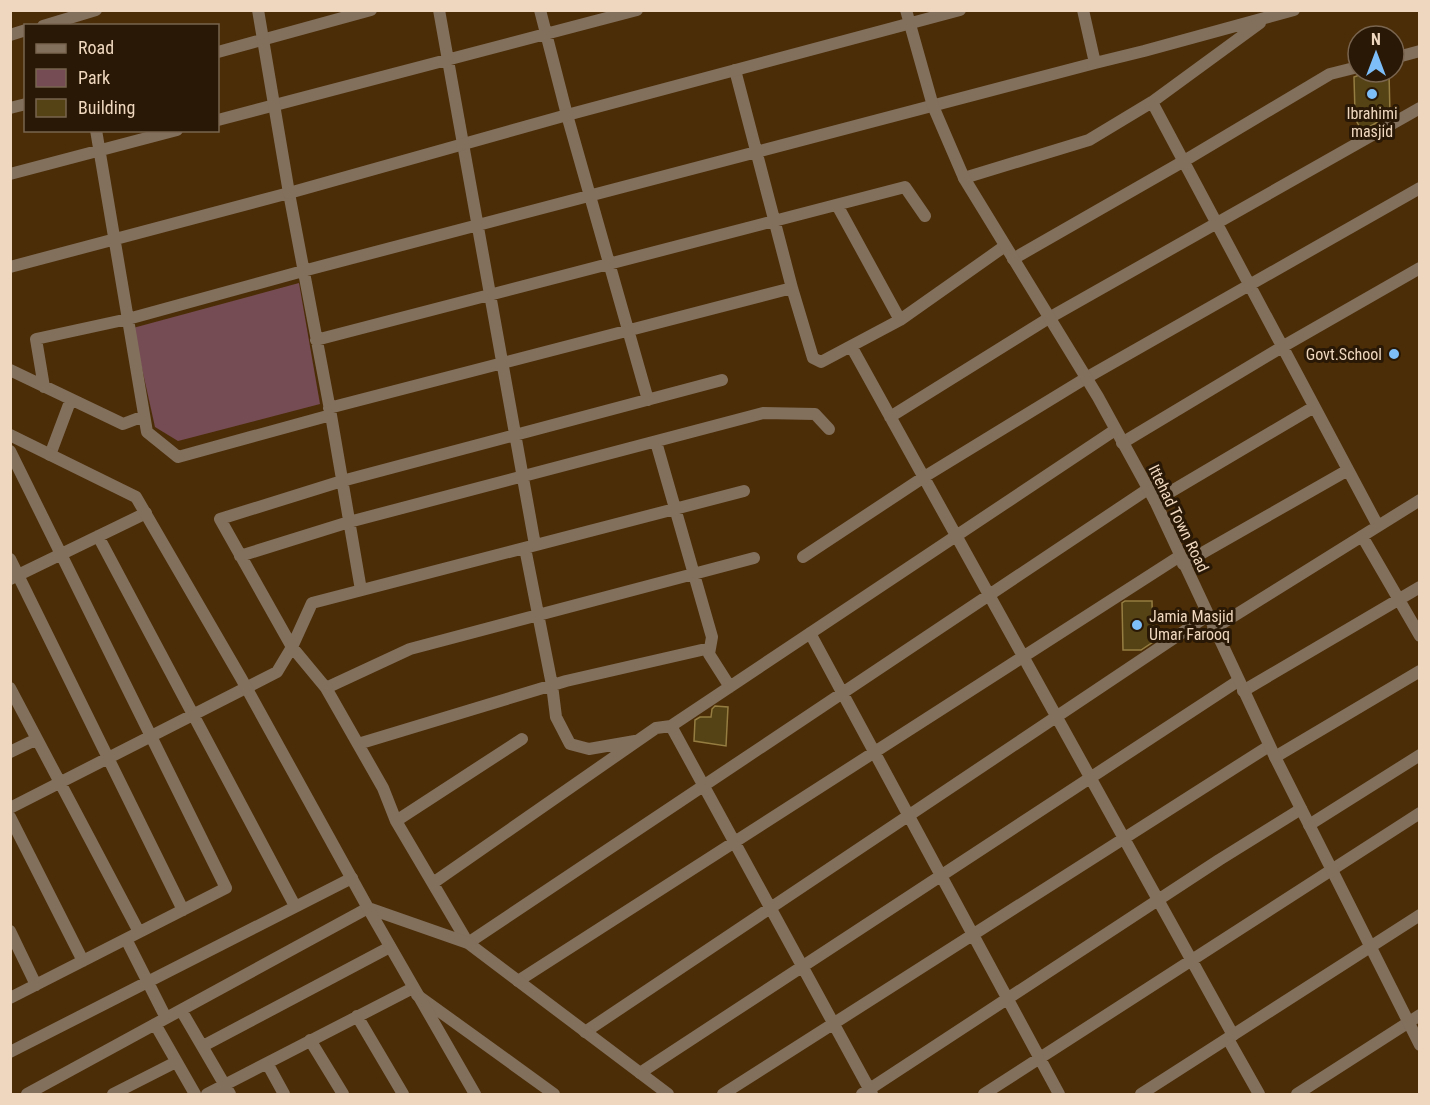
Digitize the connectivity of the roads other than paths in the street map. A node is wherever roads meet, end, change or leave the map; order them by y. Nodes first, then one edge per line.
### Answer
1 (96, 10) edge
2 (258, 10) edge
3 (371, 10) edge
4 (439, 10) edge
5 (540, 10) edge
6 (637, 10) edge
7 (960, 10) edge
8 (1083, 10) edge
9 (1294, 10) edge
10 (1266, 14) edge
11 (77, 17) edge
12 (908, 17) edge
13 (51, 24) edge
14 (546, 34) junction
15 (263, 40) junction
16 (219, 52) edge
17 (448, 60) junction
18 (1095, 63) junction
19 (735, 70) junction
20 (1346, 70) edge
21 (1152, 102) junction
22 (274, 105) junction
23 (933, 106) junction
24 (1419, 108) edge
25 (567, 115) junction
26 (219, 120) edge
27 (96, 132) edge
28 (170, 132) edge
29 (462, 144) junction
30 (99, 151) junction
31 (756, 152) junction
32 (1184, 161) junction
33 (10, 174) edge
34 (964, 178) junction
35 (1419, 188) edge
36 (289, 193) junction
37 (590, 196) junction
38 (837, 205) junction
39 (925, 216) dead end
40 (775, 222) junction
41 (1216, 222) junction
42 (477, 225) junction
43 (114, 240) junction
44 (1005, 246) junction
45 (1012, 259) junction
46 (609, 264) junction
47 (10, 267) edge
48 (1419, 268) edge
49 (303, 271) junction
50 (1250, 285) junction
51 (792, 288) junction
52 (489, 294) junction
53 (1049, 318) junction
54 (128, 319) junction
55 (900, 320) junction
56 (628, 330) junction
57 (316, 340) junction
58 (851, 346) junction
59 (1282, 347) junction
60 (502, 363) junction
61 (10, 370) edge
62 (1086, 378) junction
63 (722, 380) dead end
64 (45, 387) junction
65 (71, 399) junction
66 (648, 399) junction
67 (1314, 407) junction
68 (330, 411) junction
69 (144, 416) junction
70 (890, 417) junction
71 (830, 429) dead end
72 (1115, 430) junction
73 (10, 435) edge
74 (515, 435) junction
75 (656, 442) junction
76 (1122, 443) junction
77 (10, 451) edge
78 (50, 455) junction
79 (1348, 470) junction
80 (522, 477) junction
81 (924, 477) junction
82 (342, 481) junction
83 (1148, 489) junction
84 (744, 491) dead end
85 (1419, 500) edge
86 (1155, 501) junction
87 (675, 509) junction
88 (146, 513) junction
89 (349, 522) junction
90 (1378, 526) junction
91 (956, 535) junction
92 (98, 536) junction
93 (1362, 536) junction
94 (530, 547) junction
95 (62, 554) junction
96 (240, 556) junction
97 (803, 557) dead end
98 (754, 558) dead end
99 (10, 559) edge
100 (1181, 560) junction
101 (694, 573) junction
102 (15, 577) edge
103 (1419, 587) edge
104 (361, 590) junction
105 (989, 595) junction
106 (1399, 600) junction
107 (537, 615) junction
108 (1208, 616) junction
109 (1213, 629) junction
110 (810, 633) junction
111 (1419, 636) edge
112 (292, 647) junction
113 (710, 648) junction
114 (1023, 656) junction
115 (1419, 671) edge
116 (552, 685) junction
117 (1240, 686) junction
118 (730, 687) junction
119 (10, 688) edge
120 (246, 688) junction
121 (327, 688) junction
122 (842, 692) junction
123 (193, 715) junction
124 (1057, 717) junction
125 (671, 726) junction
126 (151, 736) junction
127 (37, 739) junction
128 (522, 739) dead end
129 (640, 740) junction
130 (358, 744) junction
131 (1272, 751) junction
132 (10, 752) edge
133 (874, 752) junction
134 (1419, 755) edge
135 (108, 758) junction
136 (1090, 777) junction
137 (60, 783) junction
138 (704, 786) junction
139 (10, 808) edge
140 (1301, 809) junction
141 (1419, 813) edge
142 (909, 816) junction
143 (10, 817) edge
144 (396, 821) junction
145 (1309, 825) junction
146 (1124, 839) junction
147 (734, 842) junction
148 (1332, 870) junction
149 (941, 876) junction
150 (352, 878) junction
151 (433, 883) junction
152 (1158, 900) junction
153 (295, 906) junction
154 (368, 908) junction
155 (770, 908) junction
156 (183, 910) junction
157 (1419, 915) edge
158 (10, 931) edge
159 (139, 932) junction
160 (973, 935) junction
161 (126, 939) junction
162 (468, 943) junction
163 (390, 946) junction
164 (1371, 948) junction
165 (83, 961) junction
166 (1192, 961) junction
167 (802, 967) junction
168 (518, 981) junction
169 (148, 982) junction
170 (36, 985) junction
171 (415, 991) junction
172 (10, 998) edge
173 (1007, 998) junction
174 (182, 1010) junction
175 (1419, 1015) edge
176 (357, 1016) junction
177 (166, 1018) junction
178 (1408, 1023) junction
179 (155, 1024) junction
180 (834, 1024) junction
181 (585, 1032) junction
182 (1231, 1037) junction
183 (310, 1040) junction
184 (1419, 1045) edge
185 (203, 1047) junction
186 (10, 1053) edge
187 (1040, 1058) junction
188 (176, 1062) junction
189 (267, 1063) junction
190 (640, 1073) junction
191 (227, 1090) edge
192 (868, 1093) edge
193 (27, 1095) edge
194 (113, 1095) edge
195 (195, 1095) edge
196 (207, 1095) edge
197 (284, 1095) edge
198 (343, 1095) edge
199 (403, 1095) edge
200 (475, 1095) edge
201 (554, 1095) edge
202 (668, 1095) edge
203 (723, 1095) edge
204 (984, 1095) edge
205 (1059, 1095) edge
206 (1141, 1095) edge
207 (1258, 1095) edge
208 (1297, 1095) edge

1 - 11 street
2 - 15 street
3 - 15 street
4 - 17 street
5 - 14 street
6 - 14 street
7 - 12 street
8 - 18 street
9 - 10 street
10 - 18 street
10 - 21 street
11 - 13 street
12 - 19 street
12 - 23 street, Ittehad Town Road
14 - 17 street
14 - 25 street
15 - 16 street
15 - 22 street
17 - 22 street
17 - 29 street
18 - 23 street
19 - 25 street
19 - 31 street
20 - 32 street
21 - 32 street
21 - 34 street
22 - 26 street
22 - 36 street
23 - 31 street
23 - 34 street, Ittehad Town Road
24 - 41 street
25 - 29 street
25 - 37 street
27 - 30 street
28 - 30 street
29 - 36 street
29 - 42 street
30 - 33 street
30 - 43 street
31 - 37 street
31 - 40 street
32 - 41 street
32 - 45 street
34 - 44 street, Ittehad Town Road
35 - 50 street
36 - 43 street
36 - 49 street
37 - 42 street
37 - 46 street
38 - 39 street
38 - 40 street
38 - 55 street
40 - 46 street
40 - 51 street
41 - 50 street
41 - 53 street
42 - 49 street
42 - 52 street
43 - 47 street
43 - 54 street
44 - 45 street, Ittehad Town Road
44 - 55 street
45 - 53 street, Ittehad Town Road
46 - 52 street
46 - 56 street
48 - 59 street
49 - 54 street
49 - 57 street
50 - 59 street
50 - 62 street
51 - 56 street
51 - 58 street
52 - 57 street
52 - 60 street
53 - 62 street, Ittehad Town Road
53 - 70 street
54 - 64 street
54 - 69 street
55 - 58 street
56 - 60 street
56 - 66 street
57 - 68 street
58 - 70 street
59 - 67 street
59 - 76 street
60 - 68 street
60 - 74 street
61 - 64 street
62 - 72 street, Ittehad Town Road
62 - 81 street
63 - 66 street
64 - 65 street
65 - 69 street
65 - 78 street
66 - 74 street
67 - 79 street
67 - 86 street
68 - 69 street
68 - 82 street
70 - 81 street
71 - 75 street
72 - 76 street, Ittehad Town Road
72 - 91 street
73 - 78 street
74 - 80 street
74 - 82 street
75 - 80 street
75 - 87 street
76 - 83 street, Ittehad Town Road
77 - 95 street
78 - 88 street
79 - 90 street
79 - 100 street
80 - 89 street
80 - 94 street
81 - 91 street
81 - 97 street
82 - 89 street
82 - 96 street
83 - 86 street, Ittehad Town Road
83 - 105 street
84 - 87 street
85 - 90 street
86 - 100 street, Ittehad Town Road
87 - 94 street
87 - 101 street
88 - 92 street
88 - 120 street
89 - 96 street
89 - 104 street
90 - 93 street
91 - 105 street
91 - 110 street
92 - 95 street
92 - 123 street
93 - 106 street
93 - 109 street
94 - 104 street
94 - 107 street
95 - 102 street
95 - 126 street
96 - 112 street
98 - 101 street
99 - 102 street
100 - 108 street, Ittehad Town Road
100 - 114 street
101 - 107 street
101 - 113 street
102 - 135 street
103 - 106 street
104 - 112 street
105 - 114 street
105 - 122 street
106 - 111 street
106 - 117 street
107 - 116 street
107 - 121 street
108 - 109 street, Ittehad Town Road
108 - 124 street
109 - 117 street, Ittehad Town Road
110 - 118 street
110 - 122 street
112 - 120 street
112 - 121 street
113 - 116 street
113 - 118 street
114 - 124 street
114 - 133 street
115 - 131 street
116 - 129 street
116 - 130 street
117 - 131 street, Ittehad Town Road
117 - 136 street
118 - 125 street
119 - 127 street
120 - 123 street
120 - 150 street
121 - 130 street
122 - 133 street
122 - 138 street
123 - 126 street
123 - 153 street
124 - 136 street
124 - 142 street
125 - 129 street
125 - 138 street
126 - 135 street
126 - 156 street
127 - 132 street
127 - 137 street
128 - 144 street
129 - 151 street
130 - 144 street
131 - 140 street, Ittehad Town Road
131 - 146 street
133 - 142 street
133 - 147 street
134 - 145 street
135 - 137 street
135 - 156 street
136 - 146 street
136 - 149 street
137 - 139 street
137 - 159 street
138 - 147 street
138 - 162 street
140 - 145 street, Ittehad Town Road
140 - 152 street
141 - 148 street
142 - 149 street
142 - 155 street
143 - 165 street
144 - 151 street
145 - 148 street, Ittehad Town Road
146 - 152 street
146 - 160 street
147 - 155 street
147 - 168 street
148 - 164 street, Ittehad Town Road
148 - 166 street
149 - 160 street
149 - 167 street
150 - 153 street
150 - 154 street
151 - 162 street
152 - 166 street
152 - 173 street
153 - 169 street
154 - 162 street
154 - 163 street
154 - 174 street
155 - 167 street
155 - 181 street
156 - 159 street
157 - 164 street
158 - 170 street
159 - 161 street
160 - 173 street
160 - 180 street
161 - 165 street
161 - 169 street
162 - 168 street
163 - 171 street
163 - 185 street
164 - 178 street, Ittehad Town Road
164 - 182 street
165 - 170 street
166 - 182 street
166 - 187 street
167 - 180 street
167 - 190 street
168 - 181 street
169 - 177 street
169 - 186 street
170 - 172 street
171 - 176 street
171 - 200 street
171 - 201 street
173 - 187 street
173 - 192 street
174 - 177 street
174 - 185 street
175 - 178 street
176 - 183 street
176 - 199 street
177 - 179 street
178 - 184 street, Ittehad Town Road
178 - 208 street
179 - 188 street
179 - 193 street
180 - 192 street
180 - 203 street
181 - 190 street
182 - 206 street
182 - 207 street
183 - 189 street
183 - 198 street
185 - 191 street
187 - 204 street
187 - 205 street
188 - 194 street
188 - 195 street
189 - 191 street
189 - 197 street
190 - 202 street
191 - 196 street

